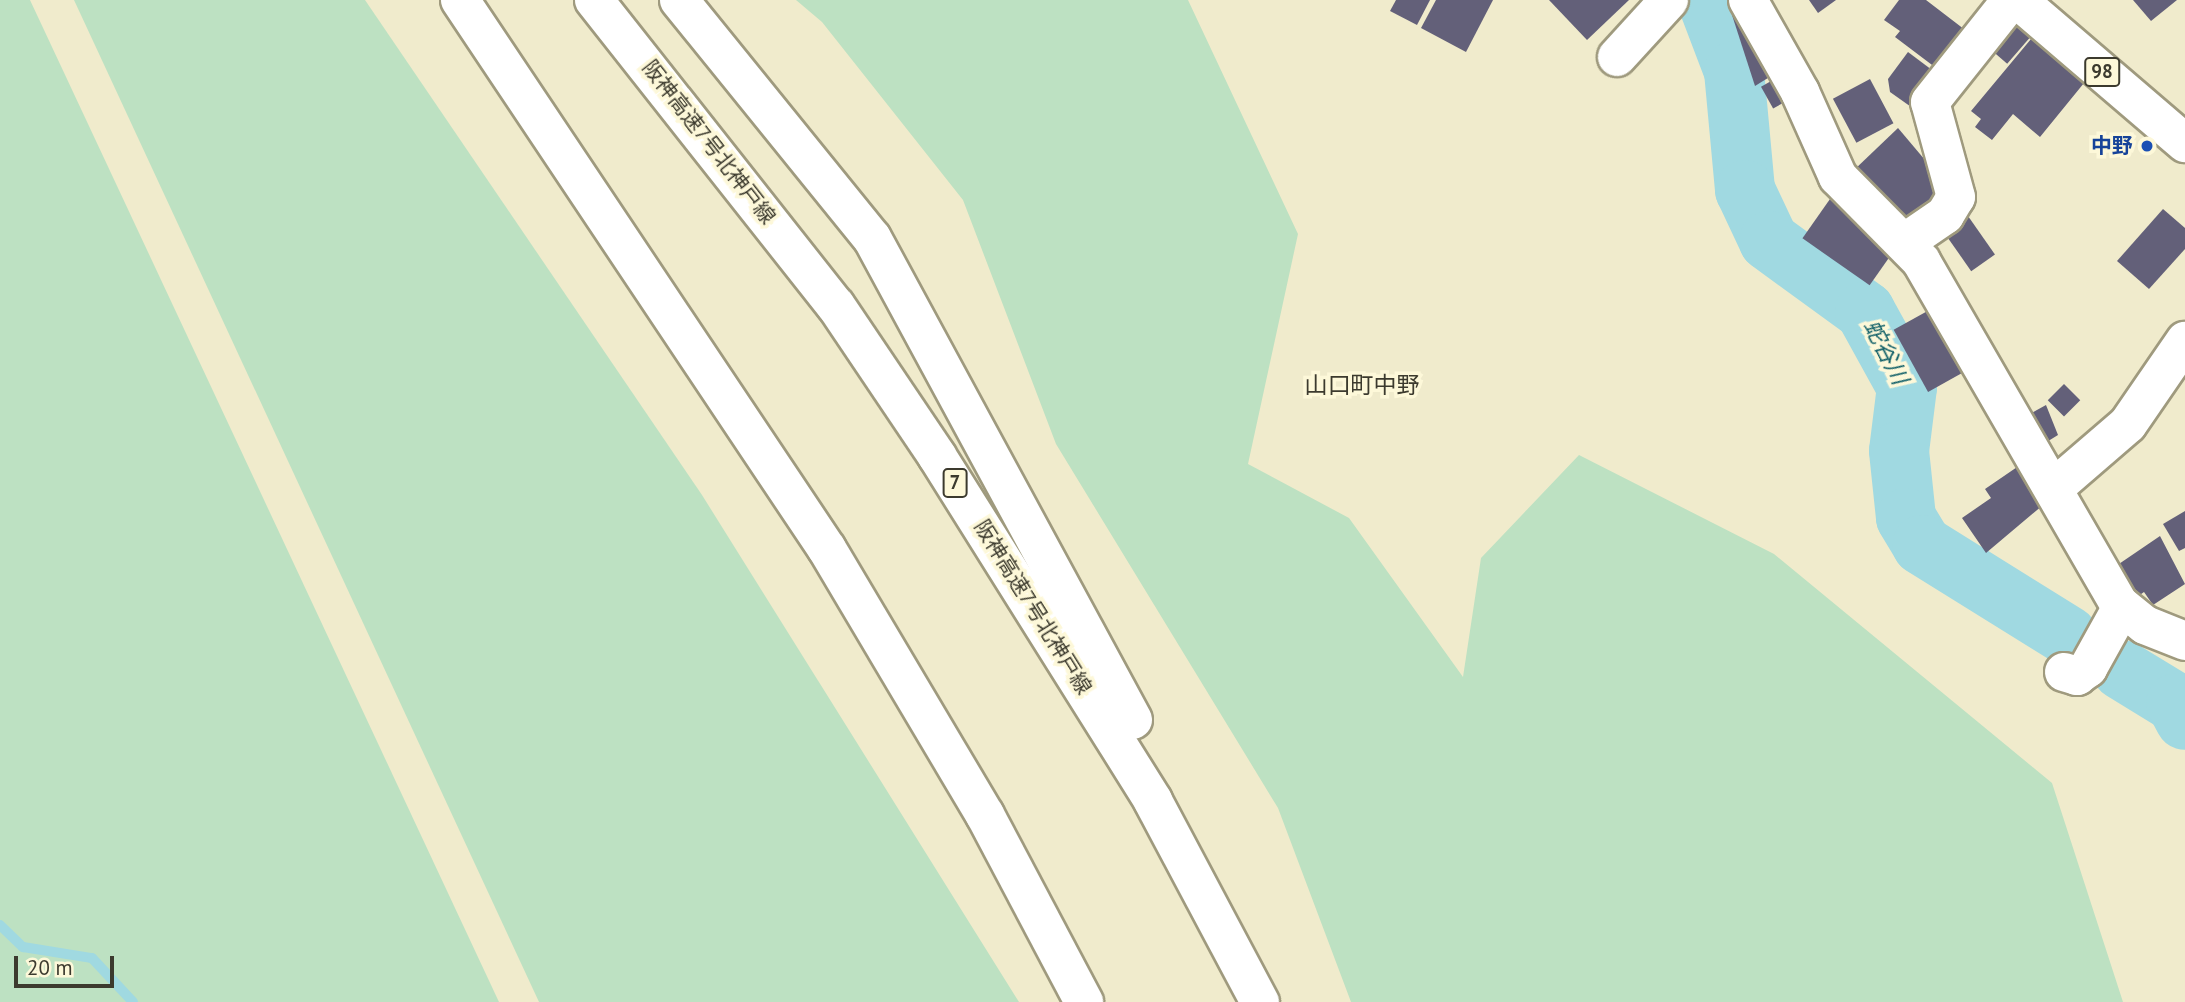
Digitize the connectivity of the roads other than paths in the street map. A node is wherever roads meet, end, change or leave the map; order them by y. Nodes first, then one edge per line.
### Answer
1 (431, 0) edge
2 (460, 0) edge
3 (594, 0) edge
4 (679, 0) edge
5 (1670, 0) edge
6 (1748, 0) edge
7 (2011, 0) edge
8 (2018, 0) edge
9 (1617, 57) dead end
10 (2185, 143) edge
11 (1907, 241) junction
12 (651, 280) junction
13 (2185, 341) edge
14 (2056, 488) junction
15 (2122, 607) junction
16 (2185, 641) edge
17 (2064, 672) dead end
18 (1084, 1002) edge
19 (1260, 1002) edge
20 (1272, 1002) edge

1 - 12 main road
2 - 12 main road
3 - 19 main road, 阪神高速7号北神戸線 / 7
4 - 20 main road
5 - 9 main road
6 - 11 main road
7 - 11 main road
8 - 10 main road, 98
11 - 14 main road
12 - 18 main road
13 - 14 main road
14 - 15 main road
15 - 16 main road
15 - 17 main road

